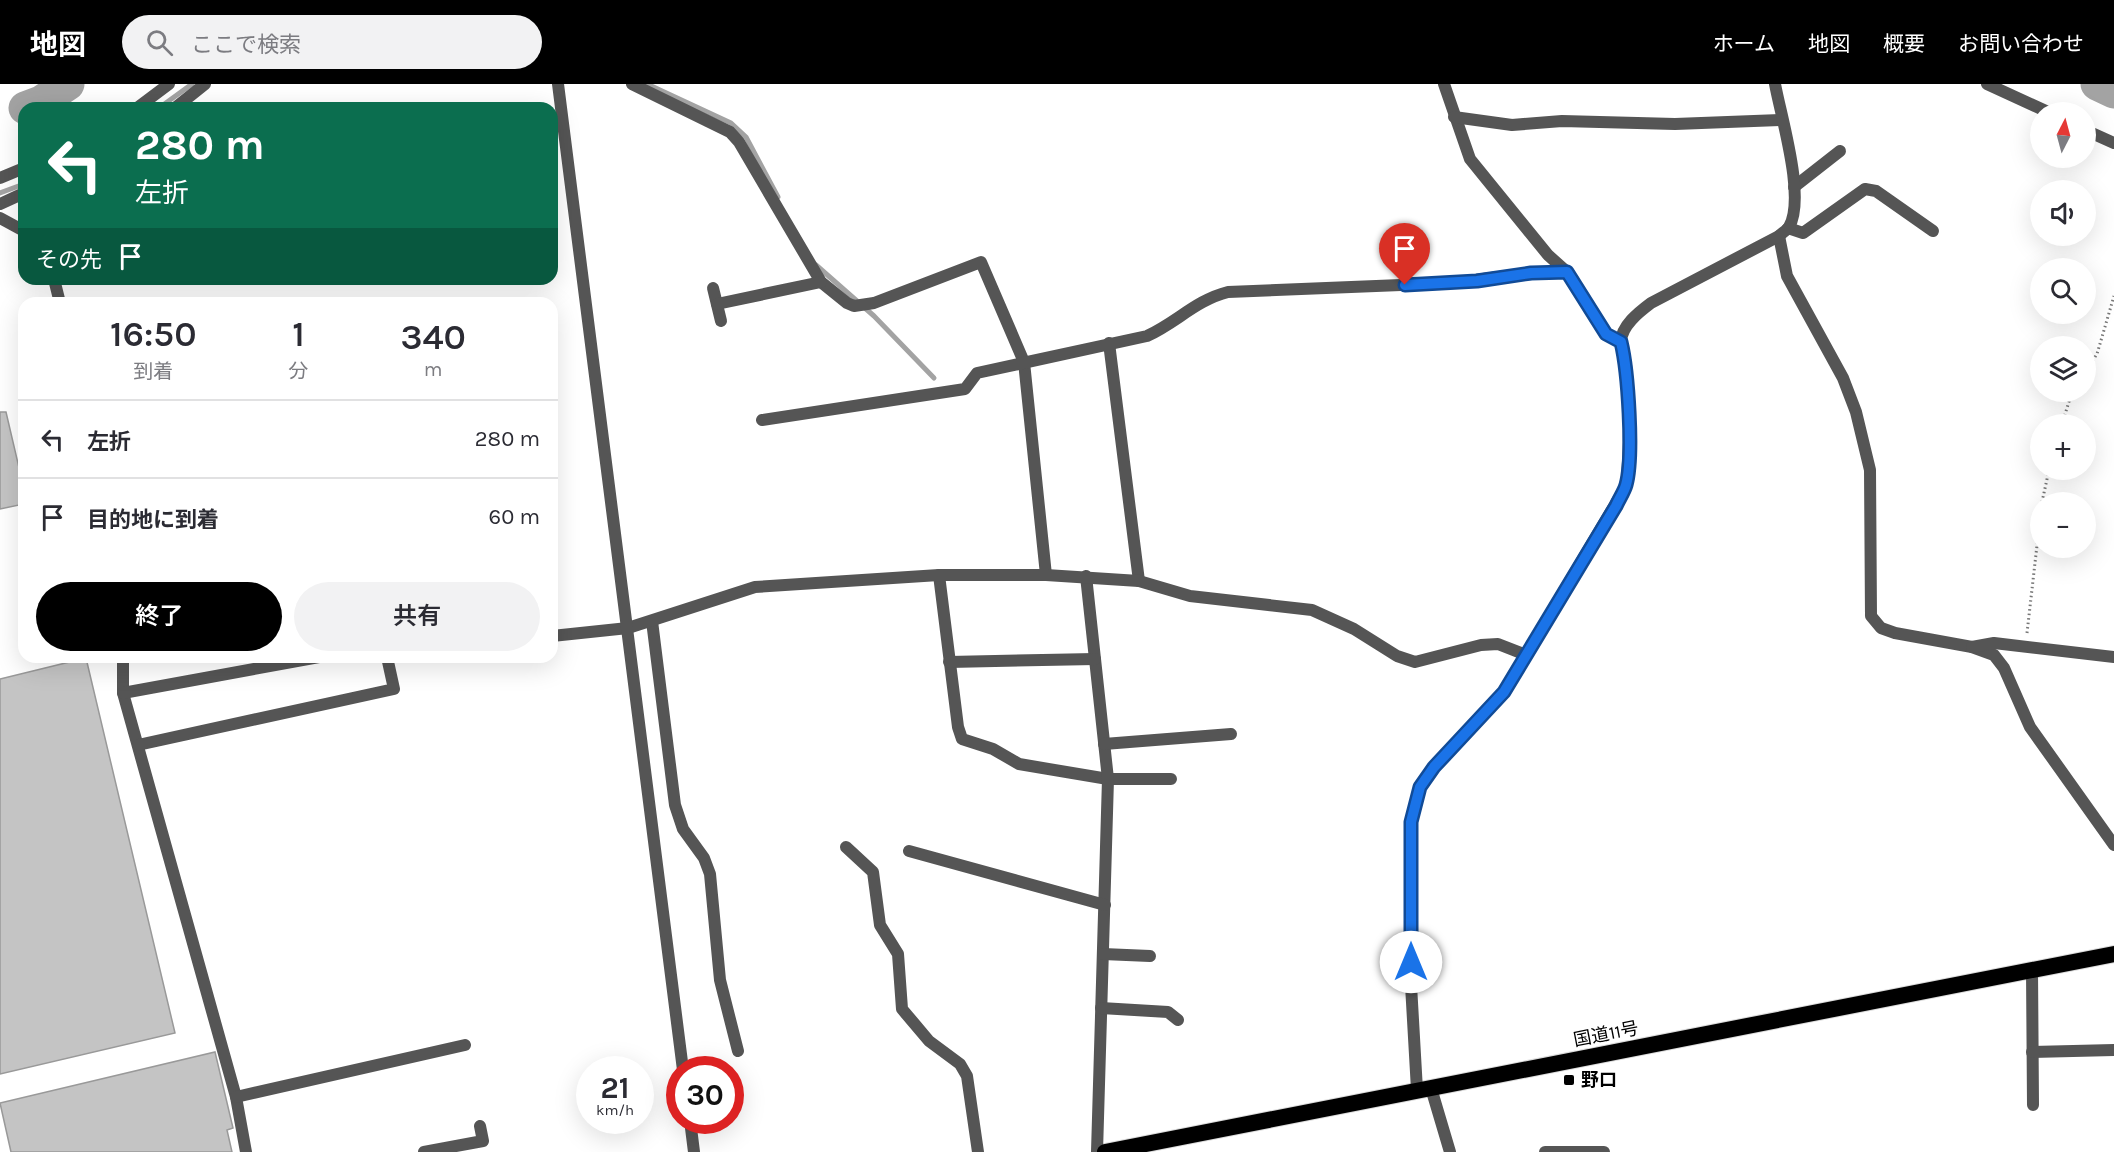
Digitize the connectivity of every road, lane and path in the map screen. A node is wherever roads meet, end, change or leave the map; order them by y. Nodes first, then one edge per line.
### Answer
1 (169, 84) edge
2 (205, 84) edge
3 (558, 84) edge
4 (632, 84) edge
5 (1444, 84) edge
6 (1775, 84) edge
7 (1987, 84) edge
8 (144, 102) edge
9 (182, 102) edge
10 (2030, 104) edge
11 (1454, 117) junction
12 (1782, 120) junction
13 (2096, 135) edge
14 (2114, 143) edge
15 (1840, 151) dead end
16 (18, 170) edge
17 (0, 178) edge
18 (1794, 187) junction
19 (18, 196) edge
20 (0, 204) edge
21 (0, 218) edge
22 (18, 228) edge
23 (1933, 231) dead end
24 (1784, 232) junction
25 (1567, 272) junction
26 (821, 282) junction
27 (713, 288) dead end
28 (2114, 296) edge
29 (717, 304) junction
30 (721, 321) dead end
31 (1621, 342) junction
32 (1109, 344) junction
33 (2096, 356) edge
34 (1024, 362) junction
35 (762, 420) dead end
36 (2036, 558) edge
37 (1046, 574) junction
38 (939, 575) junction
39 (1086, 576) junction
40 (1139, 581) junction
41 (652, 621) junction
42 (628, 628) junction
43 (558, 635) edge
44 (1972, 647) junction
45 (2026, 648) junction
46 (1526, 655) junction
47 (2114, 657) edge
48 (1095, 659) junction
49 (949, 662) junction
50 (123, 663) edge
51 (286, 663) edge
52 (388, 663) edge
53 (123, 693) junction
54 (1231, 734) dead end
55 (1104, 744) junction
56 (138, 745) junction
57 (1108, 779) junction
58 (1171, 779) dead end
59 (2114, 845) edge
60 (846, 847) dead end
61 (909, 851) dead end
62 (1104, 905) junction
63 (1103, 954) junction
64 (2114, 954) edge
65 (1150, 956) dead end
66 (2032, 970) junction
67 (1101, 1008) junction
68 (1178, 1020) dead end
69 (465, 1045) dead end
70 (2114, 1050) edge
71 (738, 1051) dead end
72 (2032, 1052) junction
73 (682, 1056) edge
74 (1424, 1089) junction
75 (236, 1097) junction
76 (2033, 1105) dead end
77 (480, 1126) dead end
78 (692, 1134) edge
79 (1562, 1151) edge
80 (246, 1152) edge
81 (424, 1152) edge
82 (694, 1152) edge
83 (978, 1152) edge
84 (1097, 1152) edge
85 (1105, 1152) edge
86 (1450, 1152) edge
87 (1545, 1152) edge
88 (1604, 1152) edge

1 - 8 street
2 - 9 street
3 - 42 street
4 - 26 street
5 - 11 street
6 - 12 street
7 - 10 street
11 - 12 street
11 - 25 street
12 - 18 street
13 - 14 street
15 - 18 street
16 - 17 street
18 - 24 street
19 - 20 street
21 - 22 street
23 - 24 street
24 - 31 street
24 - 44 street
25 - 31 street
25 - 32 street
26 - 29 street
26 - 34 street
27 - 29 street
28 - 33 path
29 - 30 street
31 - 46 street
32 - 34 street
32 - 40 street
34 - 35 street
34 - 37 street
36 - 45 path
37 - 38 street
37 - 39 street
38 - 41 street
38 - 49 street
39 - 40 street
39 - 48 street
40 - 46 street
41 - 42 street
41 - 71 street
42 - 43 street
42 - 73 street
44 - 45 street
44 - 59 street
45 - 47 street
46 - 74 street
48 - 49 street
48 - 55 street
49 - 57 street
50 - 53 street
51 - 53 street
52 - 56 street
53 - 56 street
54 - 55 street
55 - 57 street
56 - 75 street
57 - 58 street
57 - 62 street
60 - 83 street
61 - 62 street
62 - 63 street
63 - 65 street
63 - 67 street
64 - 66 highway, 国道11号
66 - 72 street
66 - 74 highway, 国道11号
67 - 68 street
67 - 84 street
69 - 75 street
70 - 72 street
72 - 76 street
74 - 85 highway, 国道11号
74 - 86 street
75 - 80 street
77 - 81 street
78 - 82 street
79 - 87 street
79 - 88 street

